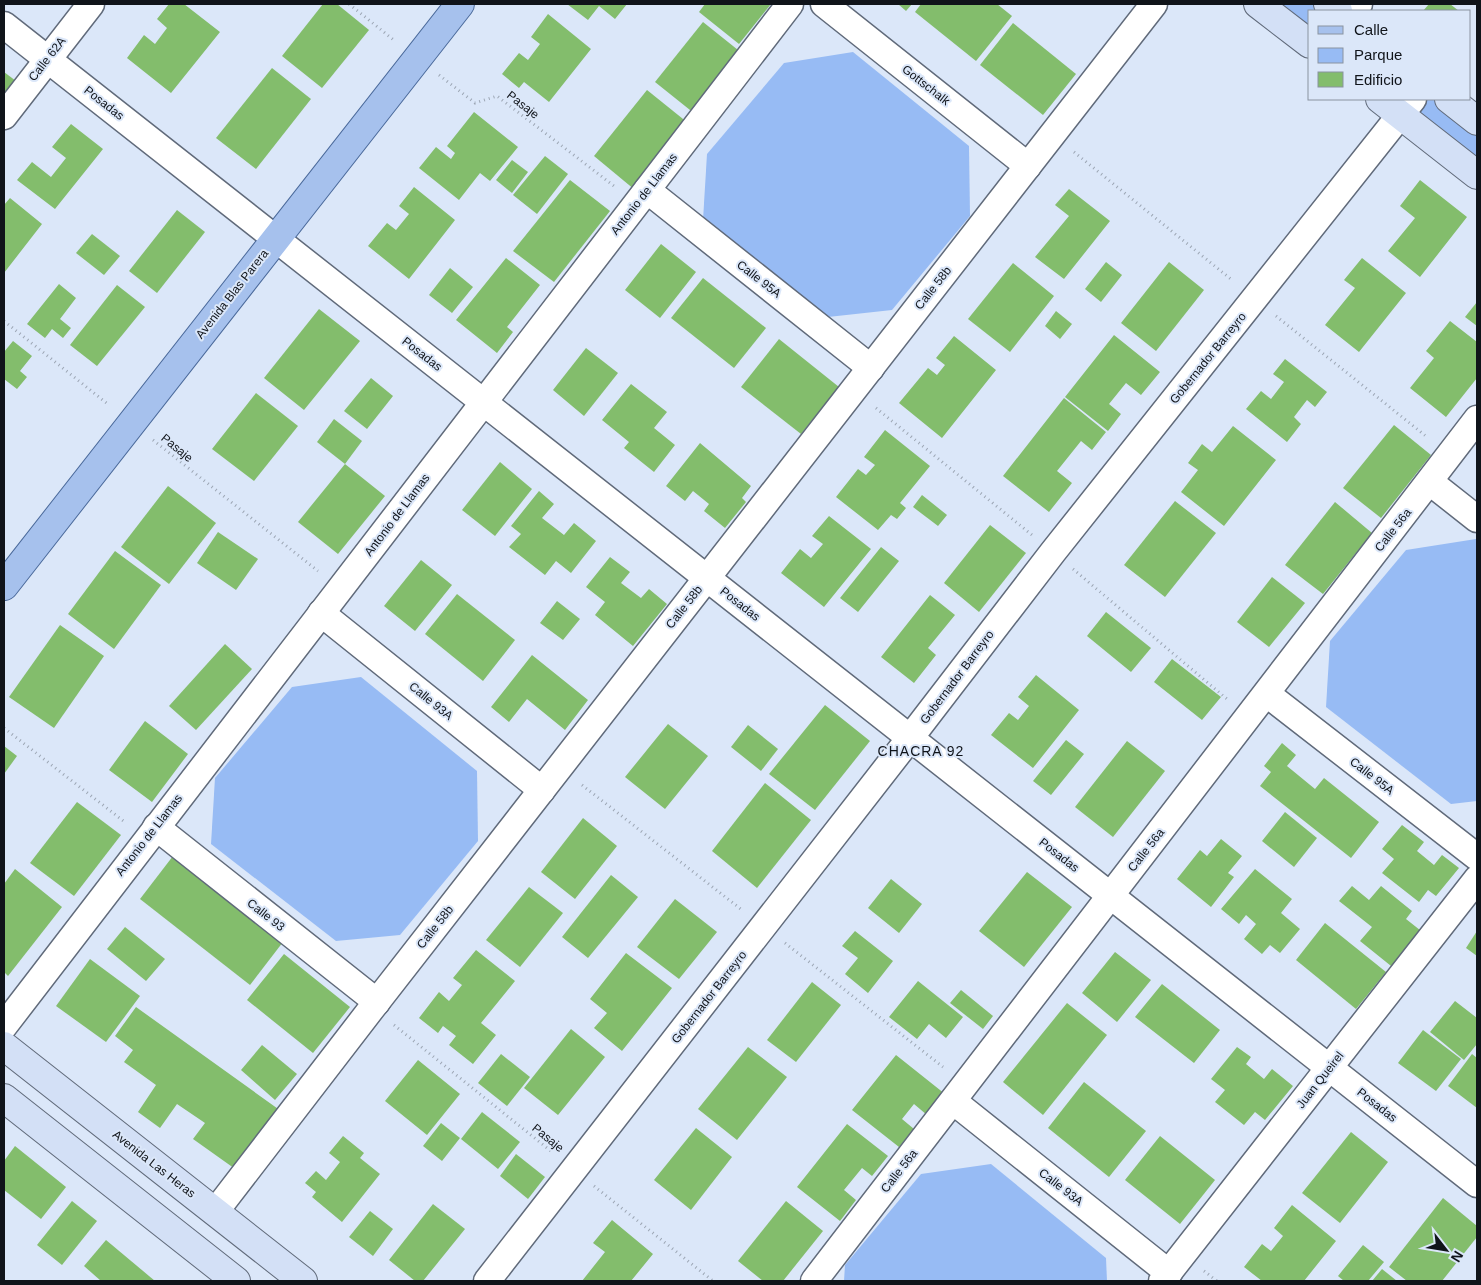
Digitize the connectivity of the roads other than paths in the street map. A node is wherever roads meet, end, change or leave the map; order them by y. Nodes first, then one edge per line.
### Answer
1 (91, 4) edge
2 (460, 4) edge
3 (790, 4) edge
4 (824, 4) edge
5 (1154, 4) edge
6 (1258, 4) edge
7 (4, 25) edge
8 (1308, 42) edge
9 (47, 59) junction
10 (1451, 100) edge
11 (1398, 104) edge
12 (4, 116) edge
13 (1477, 120) edge
14 (1028, 166) junction
15 (1477, 175) edge
16 (642, 197) junction
17 (276, 238) junction
18 (871, 368) junction
19 (484, 402) junction
20 (1477, 419) edge
21 (1430, 482) junction
22 (1477, 519) edge
23 (707, 578) junction
24 (4, 586) edge
25 (320, 613) junction
26 (1267, 694) junction
27 (910, 738) junction
28 (542, 790) junction
29 (151, 833) junction
30 (1477, 857) edge
31 (1477, 879) edge
32 (1111, 896) junction
33 (374, 1005) junction
34 (4, 1026) edge
35 (4, 1046) edge
36 (1330, 1068) junction
37 (4, 1098) edge
38 (953, 1101) junction
39 (1477, 1184) edge
40 (215, 1212) junction
41 (1166, 1277) edge
42 (236, 1281) edge
43 (303, 1281) edge
44 (487, 1281) edge
45 (814, 1281) edge

1 - 9 street, Calle 62A
2 - 17 main road, Avenida Blas Parera
3 - 16 street, Antonio de Llamas
4 - 14 street, Gottschalk
5 - 14 street, Calle 58b
6 - 8 main road
7 - 9 street, Posadas
9 - 12 street, Calle 62A
9 - 17 street, Posadas
10 - 13 main road
11 - 15 main road
11 - 27 street, Gobernador Barreyro
14 - 18 street, Calle 58b
16 - 18 street, Calle 95A
16 - 19 street, Antonio de Llamas
17 - 19 street, Posadas
17 - 24 main road, Avenida Blas Parera
18 - 23 street, Calle 58b
19 - 23 street, Posadas
19 - 25 street, Antonio de Llamas
20 - 21 street, Calle 56a
21 - 22 street
21 - 26 street, Calle 56a
23 - 27 street, Posadas
23 - 28 street, Calle 58b
25 - 28 street, Calle 93A
25 - 29 street, Antonio de Llamas
26 - 30 street, Calle 95A
26 - 32 street, Calle 56a
27 - 32 street, Posadas
27 - 44 street, Gobernador Barreyro
28 - 33 street, Calle 58b
29 - 33 street, Calle 93
29 - 34 street, Antonio de Llamas
31 - 36 street, Juan Queirel
32 - 36 street, Posadas
32 - 38 street, Calle 56a
33 - 40 street, Calle 58b
35 - 40 main road, Avenida Las Heras
36 - 39 street, Posadas
36 - 41 street, Juan Queirel
37 - 42 main road
38 - 41 street, Calle 93A
38 - 45 street, Calle 56a
40 - 43 main road, Avenida Las Heras

